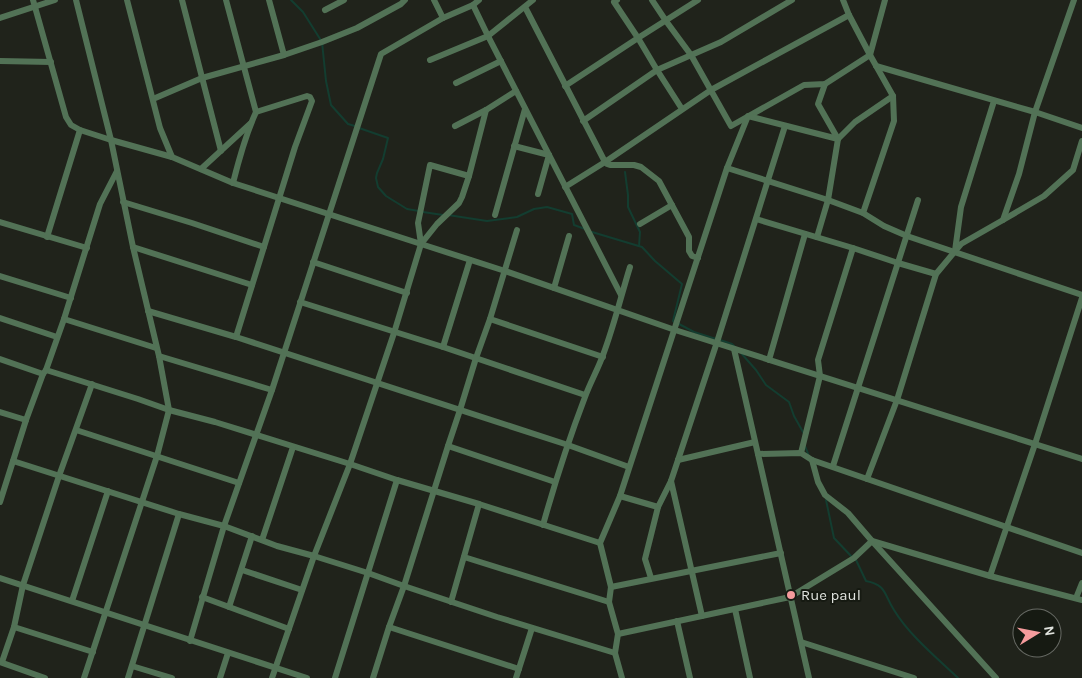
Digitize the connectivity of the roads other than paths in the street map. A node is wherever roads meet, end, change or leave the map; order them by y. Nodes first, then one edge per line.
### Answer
1 (55, 0) edge
2 (76, 0) edge
3 (127, 0) edge
4 (182, 0) edge
5 (226, 0) edge
6 (269, 0) edge
7 (344, 0) edge
8 (405, 0) edge
9 (434, 0) edge
10 (479, 0) edge
11 (533, 0) edge
12 (617, 0) edge
13 (652, 0) edge
14 (698, 0) edge
15 (792, 0) edge
16 (843, 0) edge
17 (885, 0) edge
18 (1074, 0) edge
19 (34, 3) edge
20 (473, 5) junction
21 (525, 7) junction
22 (325, 10) dead end
23 (849, 15) junction
24 (0, 18) edge
25 (443, 18) junction
26 (666, 20) junction
27 (488, 36) junction
28 (638, 38) junction
29 (284, 55) junction
30 (691, 55) junction
31 (870, 55) junction
32 (430, 60) dead end
33 (0, 61) edge
34 (501, 61) junction
35 (50, 62) junction
36 (245, 66) junction
37 (876, 66) junction
38 (657, 70) junction
39 (202, 78) junction
40 (456, 83) dead end
41 (825, 84) junction
42 (565, 86) junction
43 (711, 90) junction
44 (516, 91) junction
45 (893, 96) junction
46 (153, 99) junction
47 (994, 100) junction
48 (525, 109) junction
49 (682, 109) junction
50 (486, 110) junction
51 (256, 112) junction
52 (1035, 112) junction
53 (748, 116) junction
54 (584, 121) junction
55 (252, 122) junction
56 (455, 126) dead end
57 (785, 126) junction
58 (1082, 128) edge
59 (80, 130) junction
60 (112, 140) junction
61 (838, 140) junction
62 (1082, 141) edge
63 (514, 146) junction
64 (221, 151) junction
65 (549, 155) junction
66 (172, 157) junction
67 (605, 162) junction
68 (727, 168) junction
69 (201, 169) junction
70 (117, 171) junction
71 (469, 176) junction
72 (768, 181) junction
73 (233, 182) junction
74 (566, 187) junction
75 (538, 194) dead end
76 (280, 197) junction
77 (828, 200) junction
78 (918, 200) dead end
79 (123, 202) junction
80 (672, 205) junction
81 (862, 213) junction
82 (329, 214) junction
83 (495, 214) dead end
84 (756, 219) junction
85 (1002, 220) junction
86 (0, 222) edge
87 (640, 224) dead end
88 (517, 230) dead end
89 (805, 234) junction
90 (569, 236) dead end
91 (906, 236) junction
92 (47, 237) junction
93 (817, 237) junction
94 (421, 244) junction
95 (264, 247) junction
96 (87, 248) junction
97 (133, 248) junction
98 (853, 248) junction
99 (955, 252) junction
100 (698, 258) junction
101 (470, 260) junction
102 (313, 262) junction
103 (898, 263) junction
104 (630, 267) dead end
105 (505, 271) junction
106 (936, 274) junction
107 (0, 276) edge
108 (252, 285) junction
109 (554, 288) junction
110 (406, 292) junction
111 (621, 296) junction
112 (1082, 296) edge
113 (70, 298) junction
114 (300, 302) junction
115 (148, 311) junction
116 (618, 311) junction
117 (0, 318) edge
118 (64, 319) junction
119 (490, 319) junction
120 (675, 330) junction
121 (394, 333) junction
122 (236, 336) junction
123 (57, 338) junction
124 (717, 343) junction
125 (443, 347) junction
126 (156, 348) junction
127 (734, 349) junction
128 (284, 352) junction
129 (158, 356) junction
130 (603, 357) junction
131 (476, 358) junction
132 (0, 359) edge
133 (769, 360) junction
134 (45, 372) junction
135 (820, 376) junction
136 (377, 383) junction
137 (92, 384) junction
138 (858, 388) junction
139 (272, 390) junction
140 (585, 395) junction
141 (897, 400) junction
142 (169, 410) junction
143 (460, 410) junction
144 (0, 412) edge
145 (26, 420) junction
146 (76, 430) junction
147 (256, 435) junction
148 (755, 442) junction
149 (1035, 444) junction
150 (568, 445) junction
151 (448, 446) junction
152 (293, 447) junction
153 (801, 453) junction
154 (758, 454) junction
155 (157, 456) junction
156 (1082, 459) edge
157 (678, 460) junction
158 (812, 460) junction
159 (13, 462) junction
160 (350, 464) junction
161 (832, 466) junction
162 (629, 467) junction
163 (59, 476) junction
164 (867, 479) junction
165 (397, 480) junction
166 (671, 481) junction
167 (555, 482) junction
168 (238, 483) junction
169 (2, 490) edge
170 (108, 492) junction
171 (434, 492) junction
172 (620, 496) junction
173 (0, 502) edge
174 (142, 502) junction
175 (479, 504) junction
176 (658, 507) junction
177 (179, 514) junction
178 (543, 525) junction
179 (224, 526) junction
180 (1007, 527) junction
181 (252, 536) junction
182 (262, 540) junction
183 (872, 541) junction
184 (600, 543) junction
185 (780, 553) junction
186 (1082, 553) edge
187 (314, 556) junction
188 (464, 557) junction
189 (242, 570) junction
190 (692, 571) junction
191 (368, 573) junction
192 (990, 576) junction
193 (0, 578) edge
194 (652, 578) junction
195 (1082, 583) edge
196 (23, 585) junction
197 (404, 586) junction
198 (611, 586) junction
199 (302, 590) junction
200 (202, 597) junction
201 (790, 597) junction
202 (1079, 599) edge
203 (72, 601) junction
204 (451, 602) junction
205 (609, 602) junction
206 (229, 607) junction
207 (735, 608) junction
208 (106, 612) junction
209 (702, 616) junction
210 (677, 621) junction
211 (144, 625) junction
212 (14, 627) junction
213 (389, 627) junction
214 (532, 628) junction
215 (289, 629) junction
216 (618, 634) junction
217 (190, 641) junction
218 (801, 642) junction
219 (93, 652) junction
220 (228, 653) junction
221 (615, 653) junction
222 (1, 662) edge
223 (132, 666) junction
224 (276, 667) junction
225 (519, 669) junction
226 (34, 676) edge
227 (45, 678) edge
228 (84, 678) edge
229 (128, 678) edge
230 (172, 678) edge
231 (220, 678) edge
232 (272, 678) edge
233 (307, 678) edge
234 (335, 678) edge
235 (374, 678) edge
236 (516, 678) edge
237 (622, 678) edge
238 (690, 678) edge
239 (750, 678) edge
240 (809, 678) edge
241 (914, 678) edge
242 (996, 678) edge

1 - 19 street
2 - 60 street
3 - 46 street
4 - 39 street
5 - 36 street
6 - 29 street
7 - 22 street
8 - 29 street
9 - 25 street
10 - 20 street
11 - 21 street
12 - 28 street
13 - 26 street
14 - 26 street
15 - 30 street
16 - 23 street
17 - 31 street
18 - 52 street
19 - 24 street
19 - 35 street
20 - 25 street
20 - 27 street
21 - 27 street
21 - 42 street
23 - 31 street
23 - 43 street
25 - 82 street
26 - 28 street
26 - 30 street
27 - 32 street
27 - 34 street
28 - 38 street
28 - 42 street
29 - 36 street
30 - 38 street
30 - 43 street
31 - 37 street
31 - 41 street
33 - 35 street
34 - 40 street
34 - 44 street
35 - 59 street
36 - 39 street
36 - 51 street
37 - 45 street
37 - 47 street
38 - 49 street
38 - 54 street
39 - 46 street
39 - 64 street
41 - 53 street
41 - 61 street
42 - 54 street
43 - 49 street
43 - 53 street
44 - 48 street
44 - 50 street
45 - 61 street
45 - 81 street
46 - 66 street
47 - 52 street
47 - 99 street
48 - 63 street
48 - 65 street
49 - 67 street
50 - 56 street
50 - 71 street
51 - 55 street
51 - 76 street
52 - 58 street
52 - 85 street
53 - 57 street
53 - 68 street
54 - 67 street
55 - 64 street
55 - 73 street
57 - 61 street
57 - 72 street
59 - 60 street
59 - 92 street
60 - 66 street
60 - 70 street
61 - 77 street
62 - 85 street
63 - 65 street
63 - 83 street
64 - 69 street
65 - 74 street
65 - 75 street
66 - 69 street
67 - 74 street
67 - 80 street
68 - 72 street
68 - 100 street
69 - 73 street
70 - 79 street
70 - 96 street
71 - 94 street
71 - 94 street
72 - 77 street
72 - 84 street
73 - 76 street
74 - 111 street
76 - 82 street
76 - 95 street
77 - 81 street
77 - 93 street
78 - 91 street
79 - 95 street
79 - 97 street
80 - 87 street
80 - 100 street
81 - 91 street
82 - 94 street
82 - 102 street
84 - 89 street
84 - 124 street
85 - 99 street
86 - 92 street
88 - 105 street
89 - 93 street
89 - 133 street
90 - 109 street
91 - 99 street
91 - 103 street
92 - 96 street
93 - 98 street
94 - 101 street
94 - 110 street
95 - 108 street
96 - 113 street
97 - 108 street
97 - 115 street
98 - 103 street
98 - 135 street
99 - 106 street
99 - 112 street
100 - 120 street
101 - 105 street
101 - 125 street
102 - 110 street
102 - 114 street
103 - 106 street
103 - 138 street
104 - 111 street
105 - 109 street
105 - 119 street
106 - 141 street
107 - 113 street
108 - 122 street
109 - 116 street
110 - 121 street
111 - 116 street
112 - 149 street
113 - 118 street
114 - 121 street
114 - 128 street
115 - 122 street
115 - 126 street
116 - 120 street
116 - 130 street
117 - 123 street
118 - 123 street
118 - 126 street
119 - 130 street
119 - 131 street
120 - 124 street
120 - 162 street
121 - 125 street
121 - 136 street
122 - 128 street
123 - 134 street
124 - 127 street
124 - 157 street
125 - 131 street
126 - 129 street
127 - 133 street
127 - 148 street
128 - 136 street
128 - 139 street
129 - 139 street
129 - 142 street
130 - 140 street
131 - 140 street
131 - 143 street
132 - 134 street
133 - 135 street
134 - 137 street
134 - 145 street
135 - 138 street
135 - 153 street
136 - 143 street
136 - 160 street
137 - 142 street
137 - 146 street
138 - 141 street
138 - 161 street
139 - 147 street
140 - 150 street
141 - 149 street
141 - 164 street
142 - 147 street
142 - 155 street
143 - 150 street
143 - 151 street
144 - 145 street
145 - 159 street
146 - 155 street
146 - 163 street
147 - 152 street
147 - 168 street
148 - 154 street
148 - 157 street
149 - 156 street
149 - 180 street
150 - 162 street
150 - 167 street
151 - 167 street
151 - 171 street
152 - 160 street
152 - 182 street
153 - 154 street
153 - 158 street
154 - 185 street
155 - 168 street
155 - 174 street
157 - 166 street
158 - 161 street
158 - 183 street
159 - 163 street
159 - 169 street
160 - 165 street
160 - 187 street
161 - 164 street
162 - 172 street
163 - 170 street
163 - 196 street
164 - 180 street
165 - 171 street
165 - 191 street
166 - 176 street
166 - 190 street
167 - 178 street
168 - 179 street
169 - 173 street
170 - 174 street
170 - 203 street
171 - 175 street
171 - 197 street
172 - 176 street
172 - 184 street
174 - 177 street
174 - 208 street
175 - 178 street
175 - 188 street
176 - 194 street
177 - 179 street
177 - 211 street
178 - 184 street
179 - 181 street
179 - 200 street
180 - 186 street
180 - 192 street
181 - 182 street
181 - 189 street
182 - 187 street
183 - 192 street
183 - 201 street
183 - 242 street
184 - 198 street
185 - 190 street
185 - 201 street
187 - 191 street
187 - 199 street
188 - 204 street
188 - 205 street
189 - 199 street
189 - 206 street
190 - 194 street
190 - 209 street
191 - 197 street
191 - 234 street
192 - 202 street
193 - 196 street
194 - 198 street
195 - 202 street
196 - 203 street
196 - 212 street
197 - 204 street
197 - 213 street
198 - 205 street
199 - 215 street
200 - 206 street
200 - 217 street
201 - 207 street
201 - 218 street
203 - 208 street
204 - 214 street
205 - 216 street
206 - 215 street
207 - 209 street
207 - 239 street
208 - 211 street
208 - 219 street
209 - 210 street
210 - 216 street
210 - 238 street
211 - 217 street
211 - 223 street
212 - 219 street
212 - 222 street
213 - 225 street
213 - 235 street
214 - 221 street
214 - 225 street
215 - 224 street
216 - 221 street
217 - 220 street
218 - 240 street
218 - 241 street
219 - 228 street
220 - 224 street
220 - 231 street
221 - 237 street
222 - 226 street
223 - 229 street
223 - 230 street
224 - 232 street
224 - 233 street
225 - 236 street
226 - 227 street

